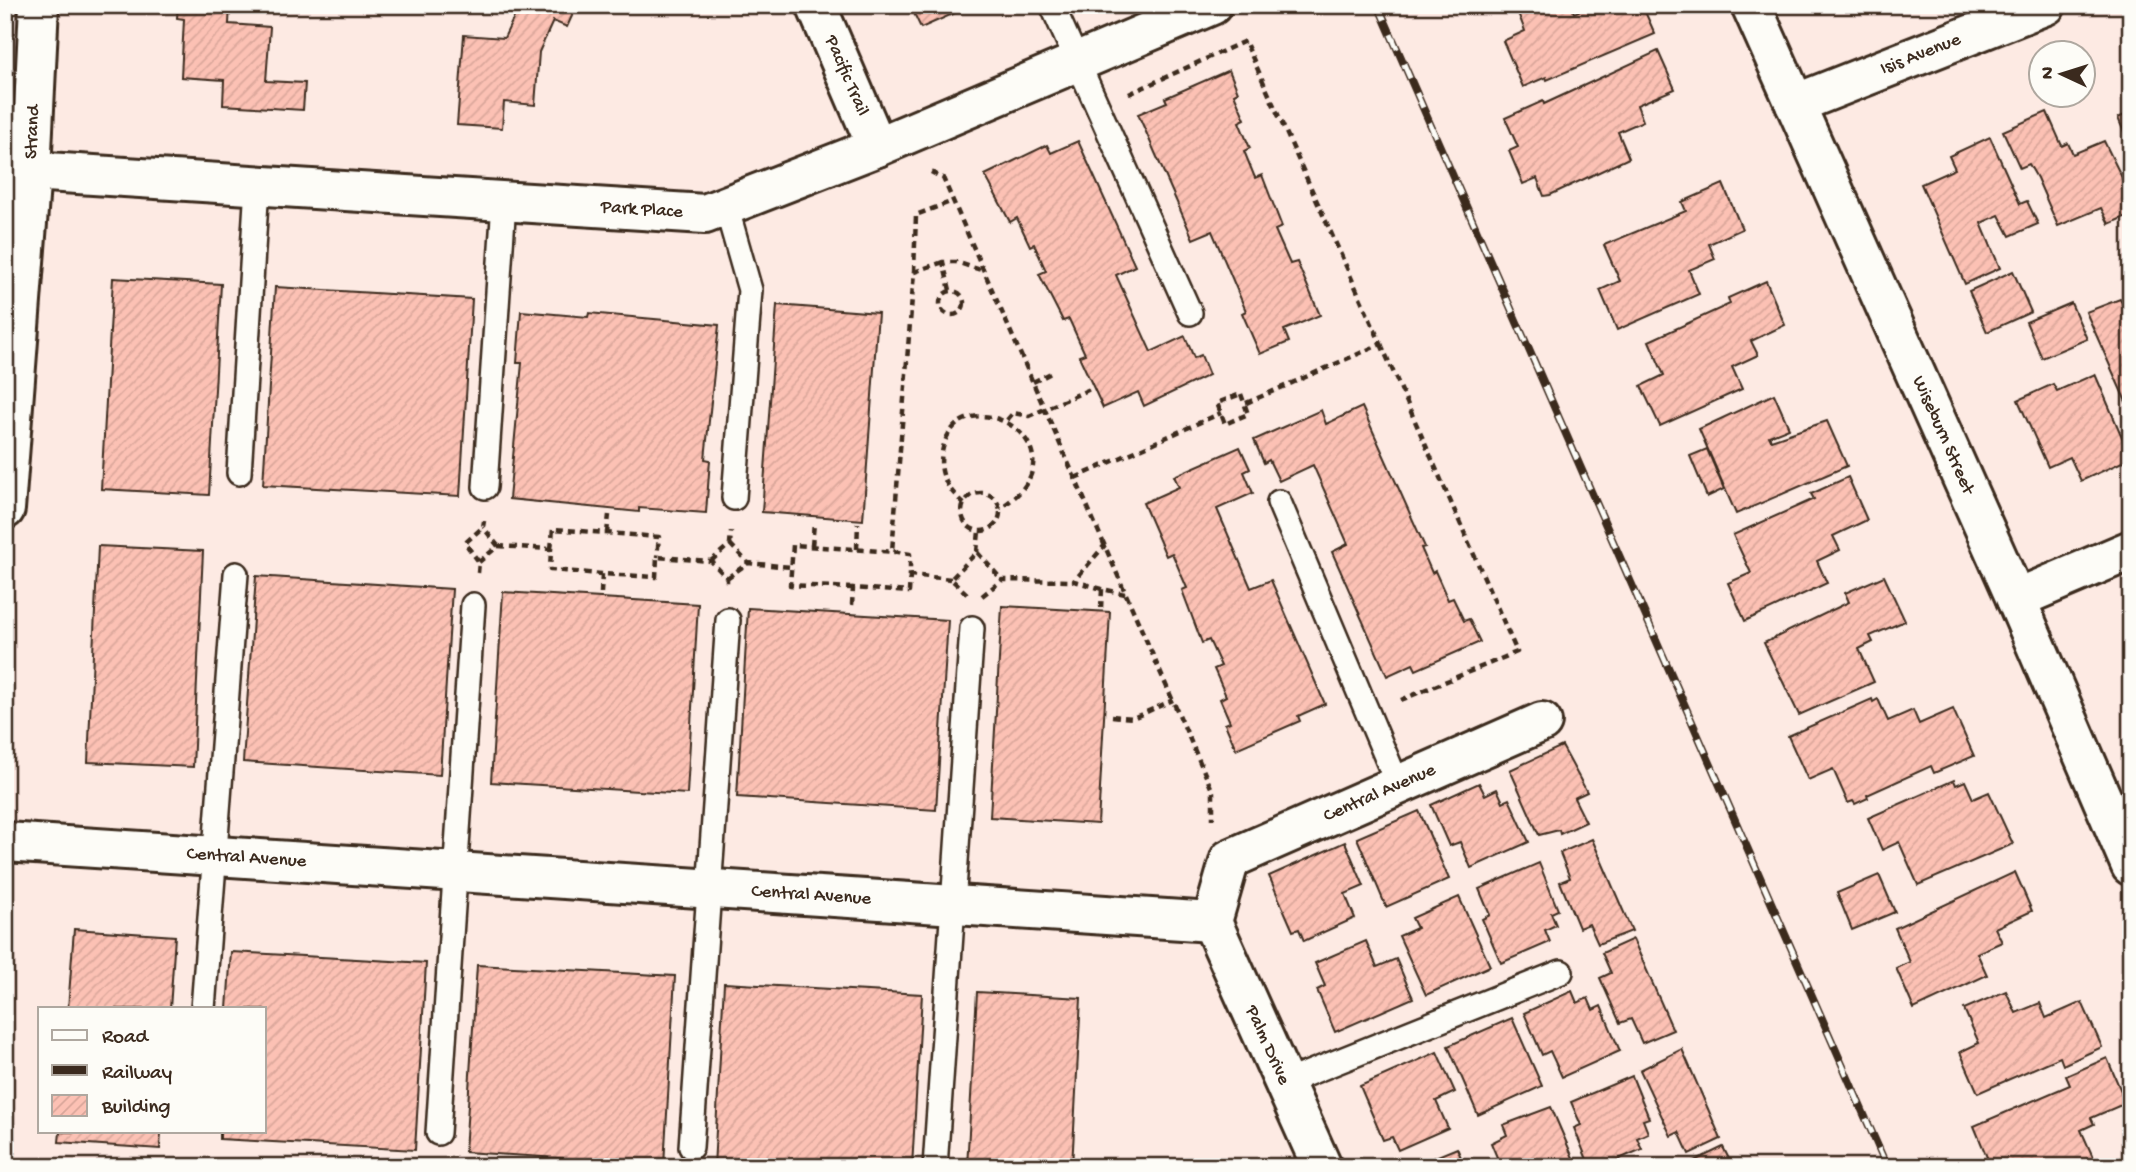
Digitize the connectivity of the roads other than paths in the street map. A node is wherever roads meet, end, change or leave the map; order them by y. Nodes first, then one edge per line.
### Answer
1 (39, 5) edge
2 (816, 5) edge
3 (1052, 5) edge
4 (1212, 5) edge
5 (1751, 5) edge
6 (2046, 5) edge
7 (1076, 63) junction
8 (1795, 104) junction
9 (877, 147) junction
10 (31, 171) junction
11 (257, 186) junction
12 (504, 202) junction
13 (726, 206) junction
14 (14, 287) edge
15 (1191, 313) dead end
16 (239, 473) dead end
17 (485, 487) road end
18 (734, 498) dead end
19 (1279, 502) dead end
20 (5, 509) edge
21 (2131, 550) edge
22 (236, 574) dead end
23 (2016, 599) junction
24 (473, 605) road end
25 (728, 620) road end
26 (972, 628) dead end
27 (1542, 722) dead end
28 (1398, 785) junction
29 (5, 842) edge
30 (214, 856) junction
31 (2131, 866) edge
32 (454, 872) junction
33 (709, 888) junction
34 (953, 904) junction
35 (1212, 922) junction
36 (1561, 972) dead end
37 (203, 1007) edge
38 (1284, 1083) junction
39 (438, 1133) dead end
40 (691, 1147) dead end
41 (935, 1167) edge
42 (1322, 1167) edge

1 - 10 street, Strand
2 - 9 street, Pacific Trail
3 - 7 lane
4 - 7 street, Park Place
5 - 8 street, Wiseburn Street
6 - 8 street, Isis Avenue
7 - 9 street, Park Place
7 - 15 lane
8 - 23 street, Wiseburn Street
9 - 13 street, Park Place
10 - 11 street, Park Place
10 - 14 street, Strand
11 - 12 street, Park Place
11 - 16 lane
12 - 13 street, Park Place
12 - 17 lane
13 - 18 lane
14 - 20 street, Strand
19 - 28 lane
21 - 23 street
22 - 30 lane
23 - 31 street, Wiseburn Street
24 - 32 lane
25 - 33 lane
26 - 34 lane
27 - 28 street, Central Avenue
28 - 35 street, Central Avenue
29 - 30 street, Central Avenue
30 - 32 street, Central Avenue
30 - 37 lane
32 - 33 street, Central Avenue
32 - 39 lane
33 - 34 street, Central Avenue
33 - 40 lane
34 - 35 street, Central Avenue
34 - 41 lane
35 - 38 street, Palm Drive
36 - 38 lane
38 - 42 street, Palm Drive

